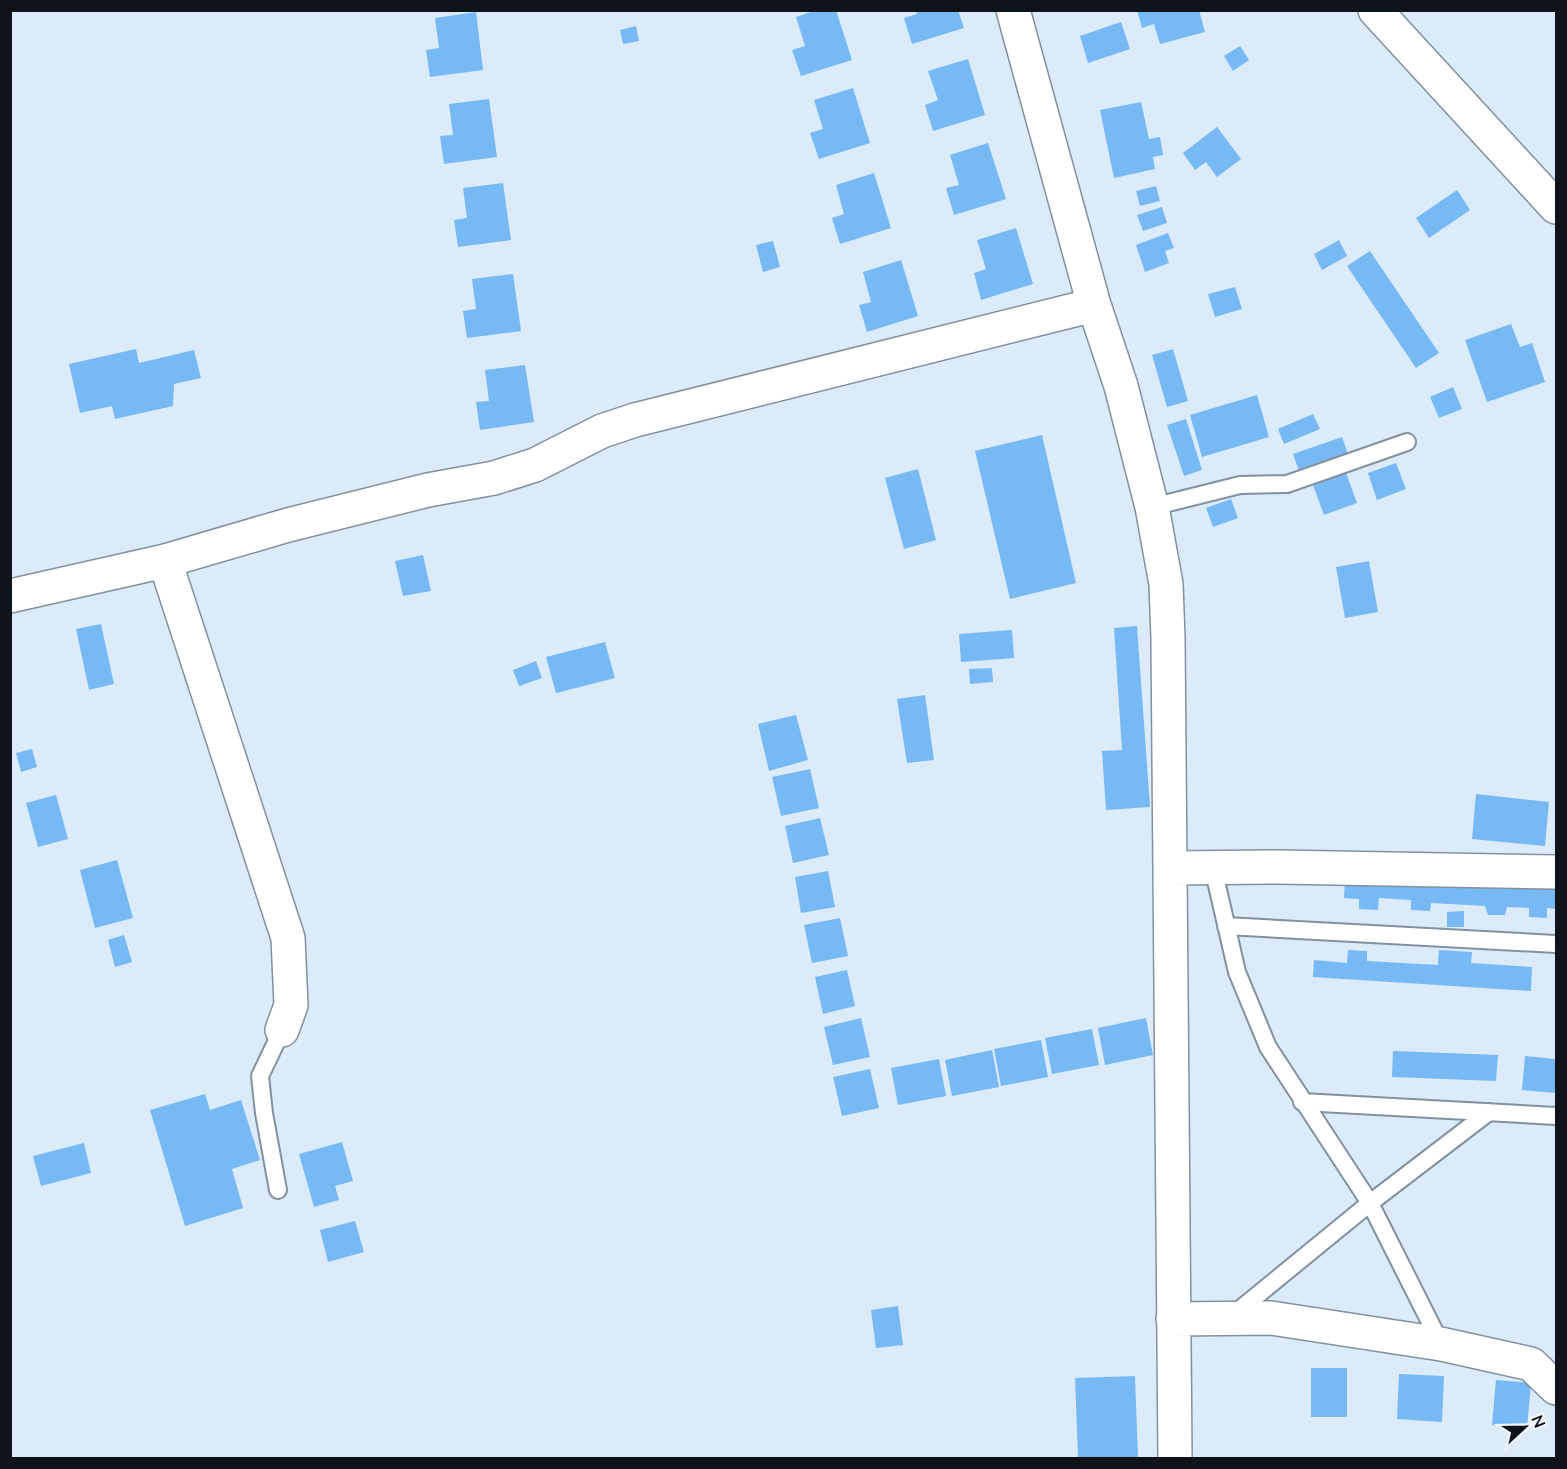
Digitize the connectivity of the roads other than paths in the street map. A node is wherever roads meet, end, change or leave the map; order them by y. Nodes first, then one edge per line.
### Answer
1 (1013, 10) edge
2 (1375, 10) edge
3 (1557, 207) edge
4 (1094, 305) junction
5 (1407, 442) dead end
6 (1152, 507) junction
7 (165, 561) junction
8 (10, 596) edge
9 (1170, 868) junction
10 (1212, 868) junction
11 (1557, 872) edge
12 (1226, 926) junction
13 (1557, 944) edge
14 (282, 1030) joint
15 (1302, 1102) junction
16 (1489, 1112) junction
17 (1557, 1116) edge
18 (278, 1190) dead end
19 (1370, 1203) junction
20 (1228, 1318) junction
21 (1173, 1319) junction
22 (1441, 1344) junction
23 (1557, 1388) edge
24 (1175, 1458) edge

1 - 4 street
2 - 3 street
4 - 6 street
4 - 7 street
5 - 6 lane
6 - 9 street
7 - 8 street
7 - 14 street
9 - 10 street
9 - 21 street
10 - 11 street
10 - 12 lane
12 - 13 lane
12 - 15 lane
14 - 18 lane
15 - 16 lane
15 - 19 lane
16 - 17 lane
16 - 19 lane
19 - 20 lane
19 - 22 lane
20 - 21 street
20 - 22 street
21 - 24 street
22 - 23 street

